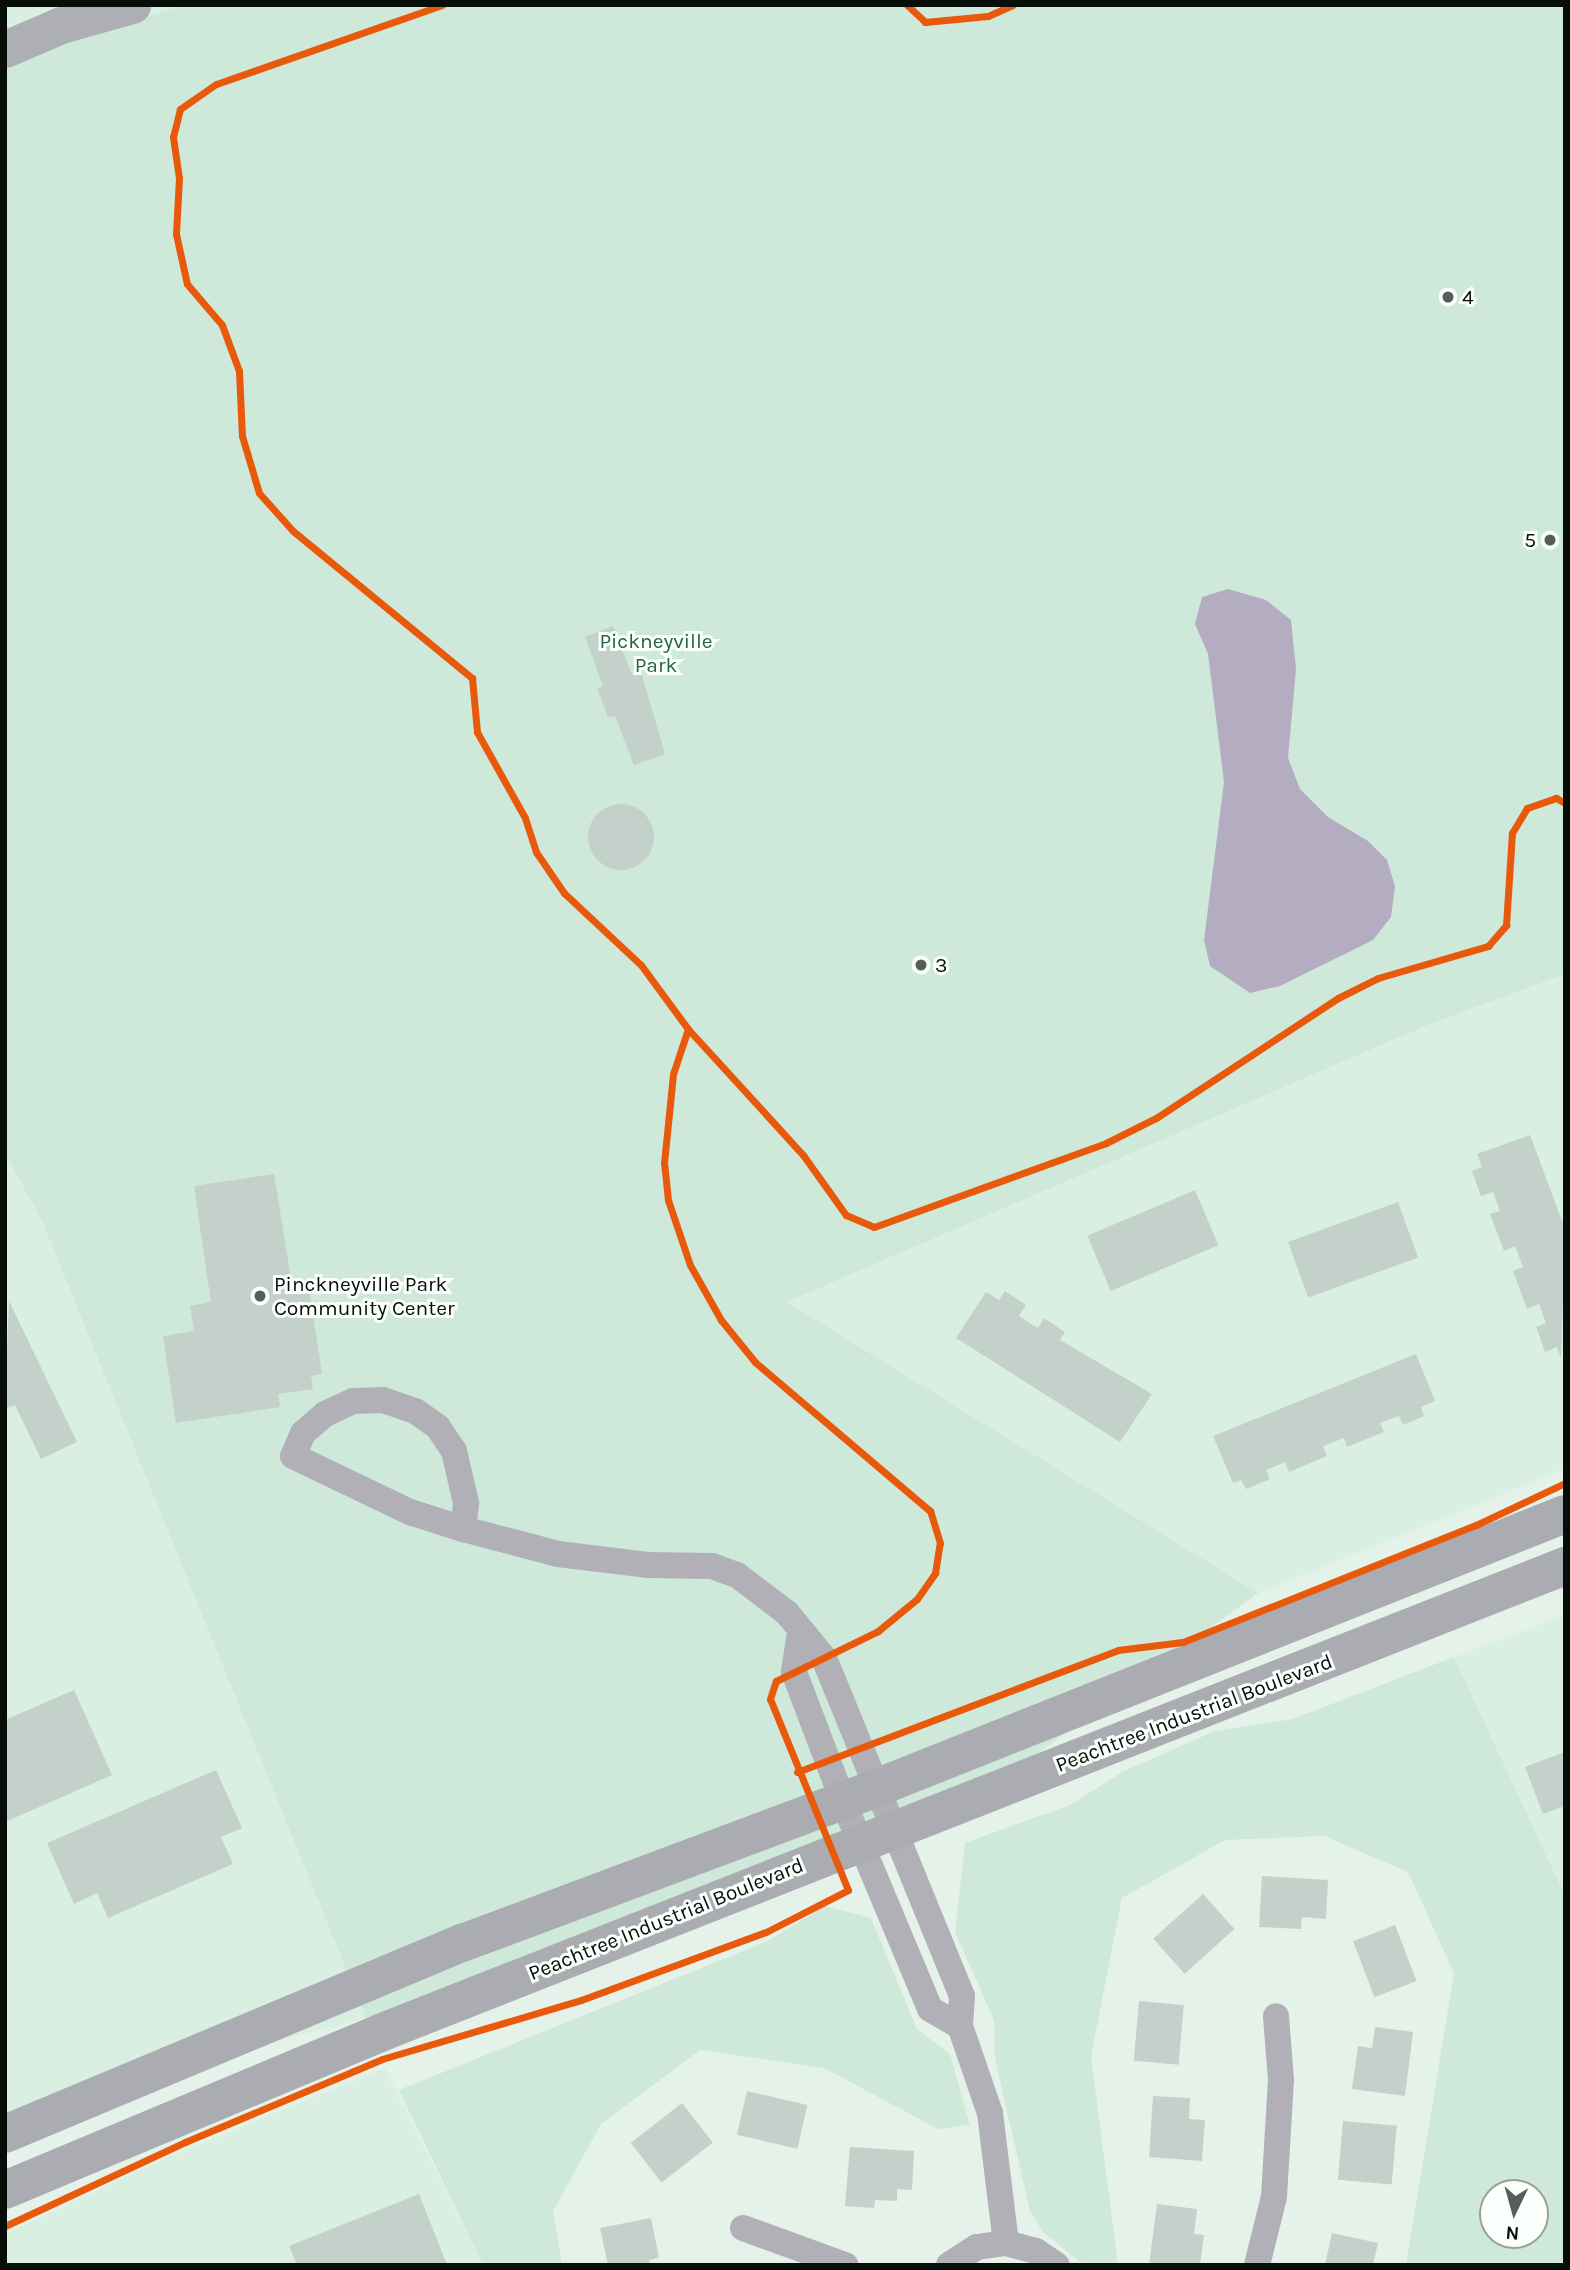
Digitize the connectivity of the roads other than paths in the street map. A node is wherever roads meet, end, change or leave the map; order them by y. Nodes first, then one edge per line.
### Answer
1 (132, 5) edge
2 (5, 49) edge
3 (1565, 1514) edge
4 (463, 1529) junction
5 (1565, 1566) edge
6 (800, 1633) junction
7 (860, 1795) junction
8 (877, 1836) junction
9 (1276, 2016) dead end
10 (5, 2134) edge
11 (13, 2189) edge
12 (743, 2228) dead end
13 (1006, 2243) junction
14 (845, 2265) edge
15 (949, 2265) edge
16 (1056, 2265) edge
17 (1257, 2265) edge

1 - 2 street
3 - 7 highway
4 - 4 street
4 - 6 street
5 - 8 highway, Peachtree Industrial Boulevard
6 - 7 street
6 - 7 street
7 - 8 street
7 - 8 street
7 - 10 highway
8 - 11 highway, Peachtree Industrial Boulevard
8 - 13 street
9 - 17 street
12 - 14 street
13 - 15 street
13 - 16 street

